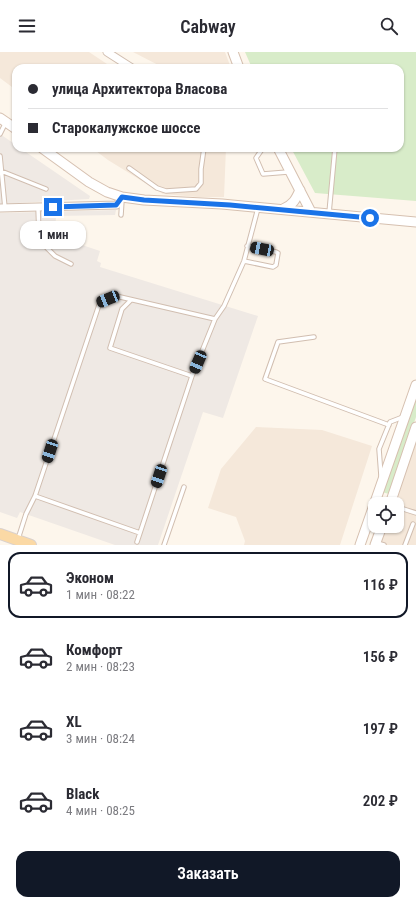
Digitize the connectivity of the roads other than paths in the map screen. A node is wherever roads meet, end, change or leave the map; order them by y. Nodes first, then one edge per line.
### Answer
1 (107, 52) edge
2 (232, 52) edge
3 (126, 64) edge
4 (237, 64) edge
5 (3, 120) edge
6 (12, 126) edge
7 (0, 134) edge
8 (48, 152) edge
9 (203, 152) edge
10 (261, 152) edge
11 (280, 152) edge
12 (335, 152) edge
13 (0, 156) edge
14 (129, 168) dead end
15 (1, 171) edge
16 (290, 171) junction
17 (46, 189) dead end
18 (300, 190) junction
19 (122, 197) junction
20 (258, 207) junction
21 (2, 208) edge
22 (38, 208) junction
23 (283, 209) junction
24 (312, 212) junction
25 (329, 214) junction
26 (121, 215) dead end
27 (416, 222) edge
28 (247, 246) junction
29 (244, 261) junction
30 (71, 264) dead end
31 (131, 300) junction
32 (216, 319) junction
33 (314, 337) dead end
34 (192, 376) junction
35 (416, 385) edge
36 (406, 416) junction
37 (390, 423) junction
38 (416, 427) edge
39 (382, 483) junction
40 (184, 487) dead end
41 (35, 496) junction
42 (392, 497) edge
43 (404, 509) edge
44 (416, 513) edge
45 (413, 524) dead end
46 (140, 533) junction
47 (380, 533) edge
48 (0, 534) edge
49 (18, 540) junction
50 (137, 542) dead end
51 (378, 544) edge
52 (31, 545) edge
53 (164, 545) edge
54 (360, 545) edge
55 (405, 545) edge

1 - 3 street
2 - 4 street
5 - 6 street
5 - 7 lane
8 - 19 street
9 - 14 lane
10 - 16 lane
11 - 16 street
12 - 25 lane
13 - 15 lane
15 - 17 lane
15 - 21 lane
16 - 18 street
18 - 23 street
18 - 24 street
19 - 20 street
19 - 22 street
19 - 26 lane
20 - 23 street
20 - 28 lane
21 - 22 street
22 - 30 lane
23 - 24 street
24 - 25 street
25 - 27 street
28 - 29 lane
28 - 29 lane
29 - 32 lane
31 - 32 lane
31 - 34 lane
31 - 41 lane
32 - 34 lane
33 - 37 lane
34 - 46 lane
35 - 36 street
36 - 37 lane
36 - 39 street
37 - 39 lane
38 - 42 street
39 - 54 street
40 - 53 lane
41 - 46 lane
41 - 49 lane
43 - 44 lane
45 - 55 lane
46 - 50 lane
47 - 51 street
48 - 49 main road
49 - 52 main road

